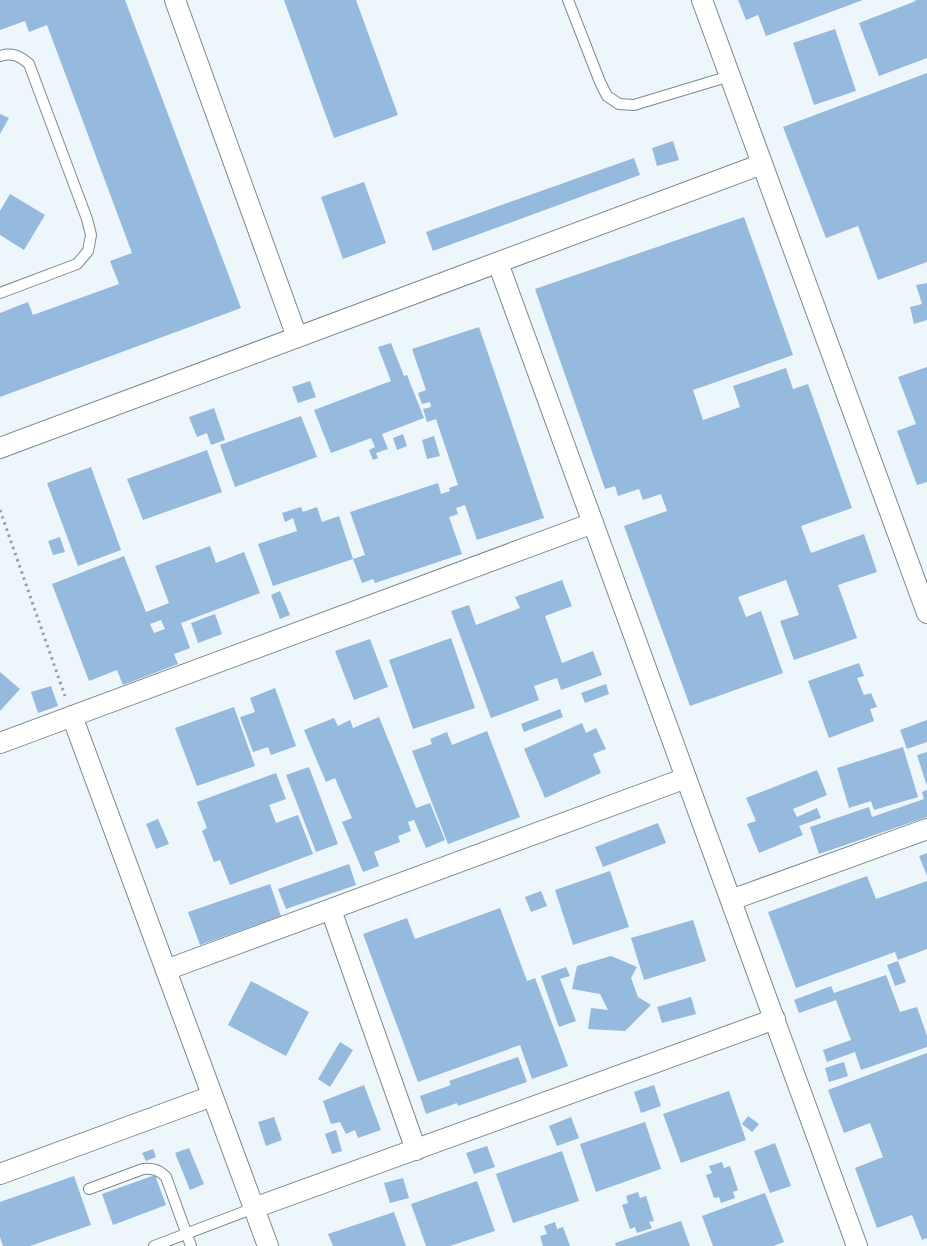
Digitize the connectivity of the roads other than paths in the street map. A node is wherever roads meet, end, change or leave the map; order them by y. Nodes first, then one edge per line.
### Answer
1 (175, 0) edge
2 (568, 0) edge
3 (702, 0) edge
4 (0, 56) edge
5 (730, 76) junction
6 (762, 164) junction
7 (498, 263) junction
8 (0, 293) edge
9 (298, 337) junction
10 (0, 448) edge
11 (593, 523) junction
12 (927, 613) edge
13 (72, 716) junction
14 (0, 743) edge
15 (686, 778) junction
16 (927, 829) edge
17 (731, 900) junction
18 (331, 910) junction
19 (166, 970) junction
20 (775, 1019) junction
21 (212, 1096) junction
22 (416, 1150) junction
23 (0, 1174) edge
24 (89, 1189) dead end
25 (254, 1208) junction
26 (187, 1234) junction
27 (154, 1246) edge
28 (191, 1246) edge
29 (268, 1246) edge
30 (857, 1246) edge

1 - 9 street
2 - 5 lane
3 - 5 street
4 - 8 lane
5 - 6 street
6 - 7 street
6 - 12 street
7 - 9 street
7 - 11 street
9 - 10 street
11 - 13 street
11 - 15 street
13 - 14 street
13 - 19 street
15 - 17 street
15 - 18 street
16 - 17 street
17 - 20 street
18 - 19 street
18 - 22 street
19 - 21 street
20 - 22 street
20 - 30 street
21 - 23 street
21 - 25 street
22 - 25 street
24 - 26 lane
25 - 26 lane
25 - 29 street
26 - 27 lane
26 - 28 lane

